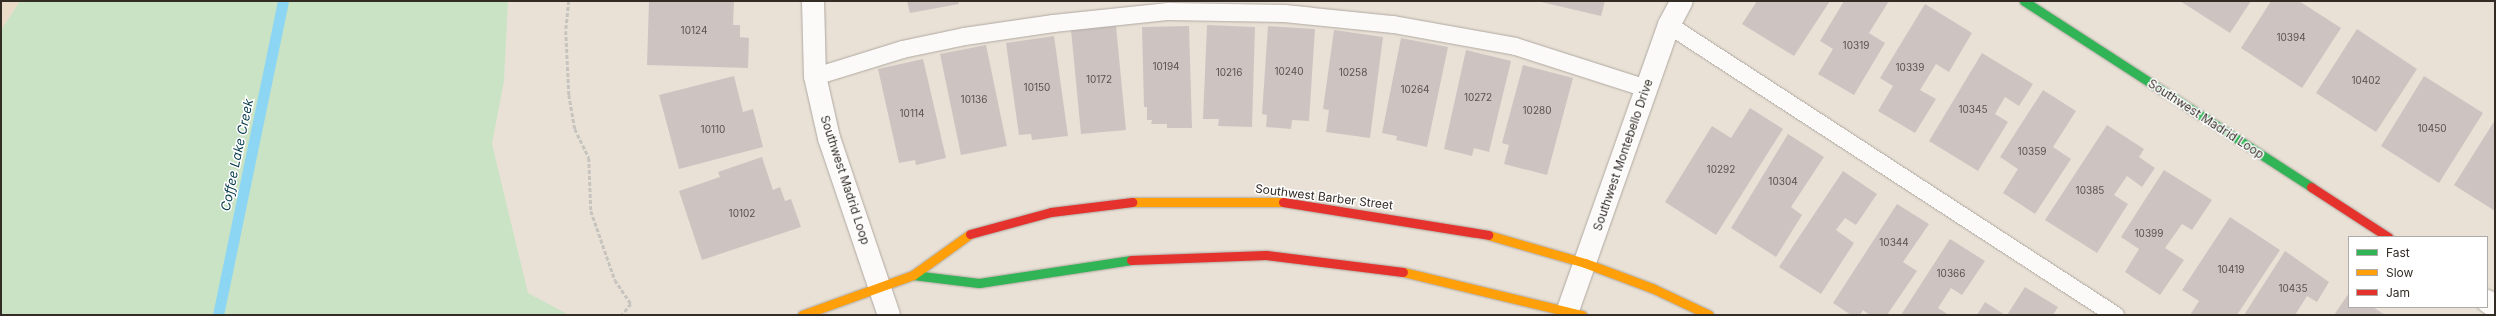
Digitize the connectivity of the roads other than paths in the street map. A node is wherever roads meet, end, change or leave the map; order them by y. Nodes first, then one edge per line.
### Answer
1 (813, 1) edge
2 (1682, 1) edge
3 (2024, 1) edge
4 (1669, 25) junction
5 (815, 76) junction
6 (1646, 88) junction
7 (2386, 236) edge
8 (1585, 263) junction
9 (913, 275) junction
10 (880, 287) junction
11 (1575, 313) edge
12 (802, 315) edge
13 (889, 315) edge
14 (1708, 315) edge
15 (2115, 315) edge

1 - 5 street, Southwest Madrid Loop
2 - 4 street, Southwest Montebello Drive
3 - 7 street, Southwest Madrid Loop
4 - 6 street, Southwest Montebello Drive
4 - 15 lane
5 - 6 lane
5 - 10 street, Southwest Madrid Loop
6 - 8 street, Southwest Montebello Drive
8 - 9 street, Southwest Barber Street
8 - 11 street, Southwest Montebello Drive
8 - 14 street, Southwest Barber Street
9 - 10 street, Southwest Barber Street
9 - 11 street, Southwest Barber Street
10 - 12 street, Southwest Barber Street
10 - 13 street, Southwest Madrid Loop

